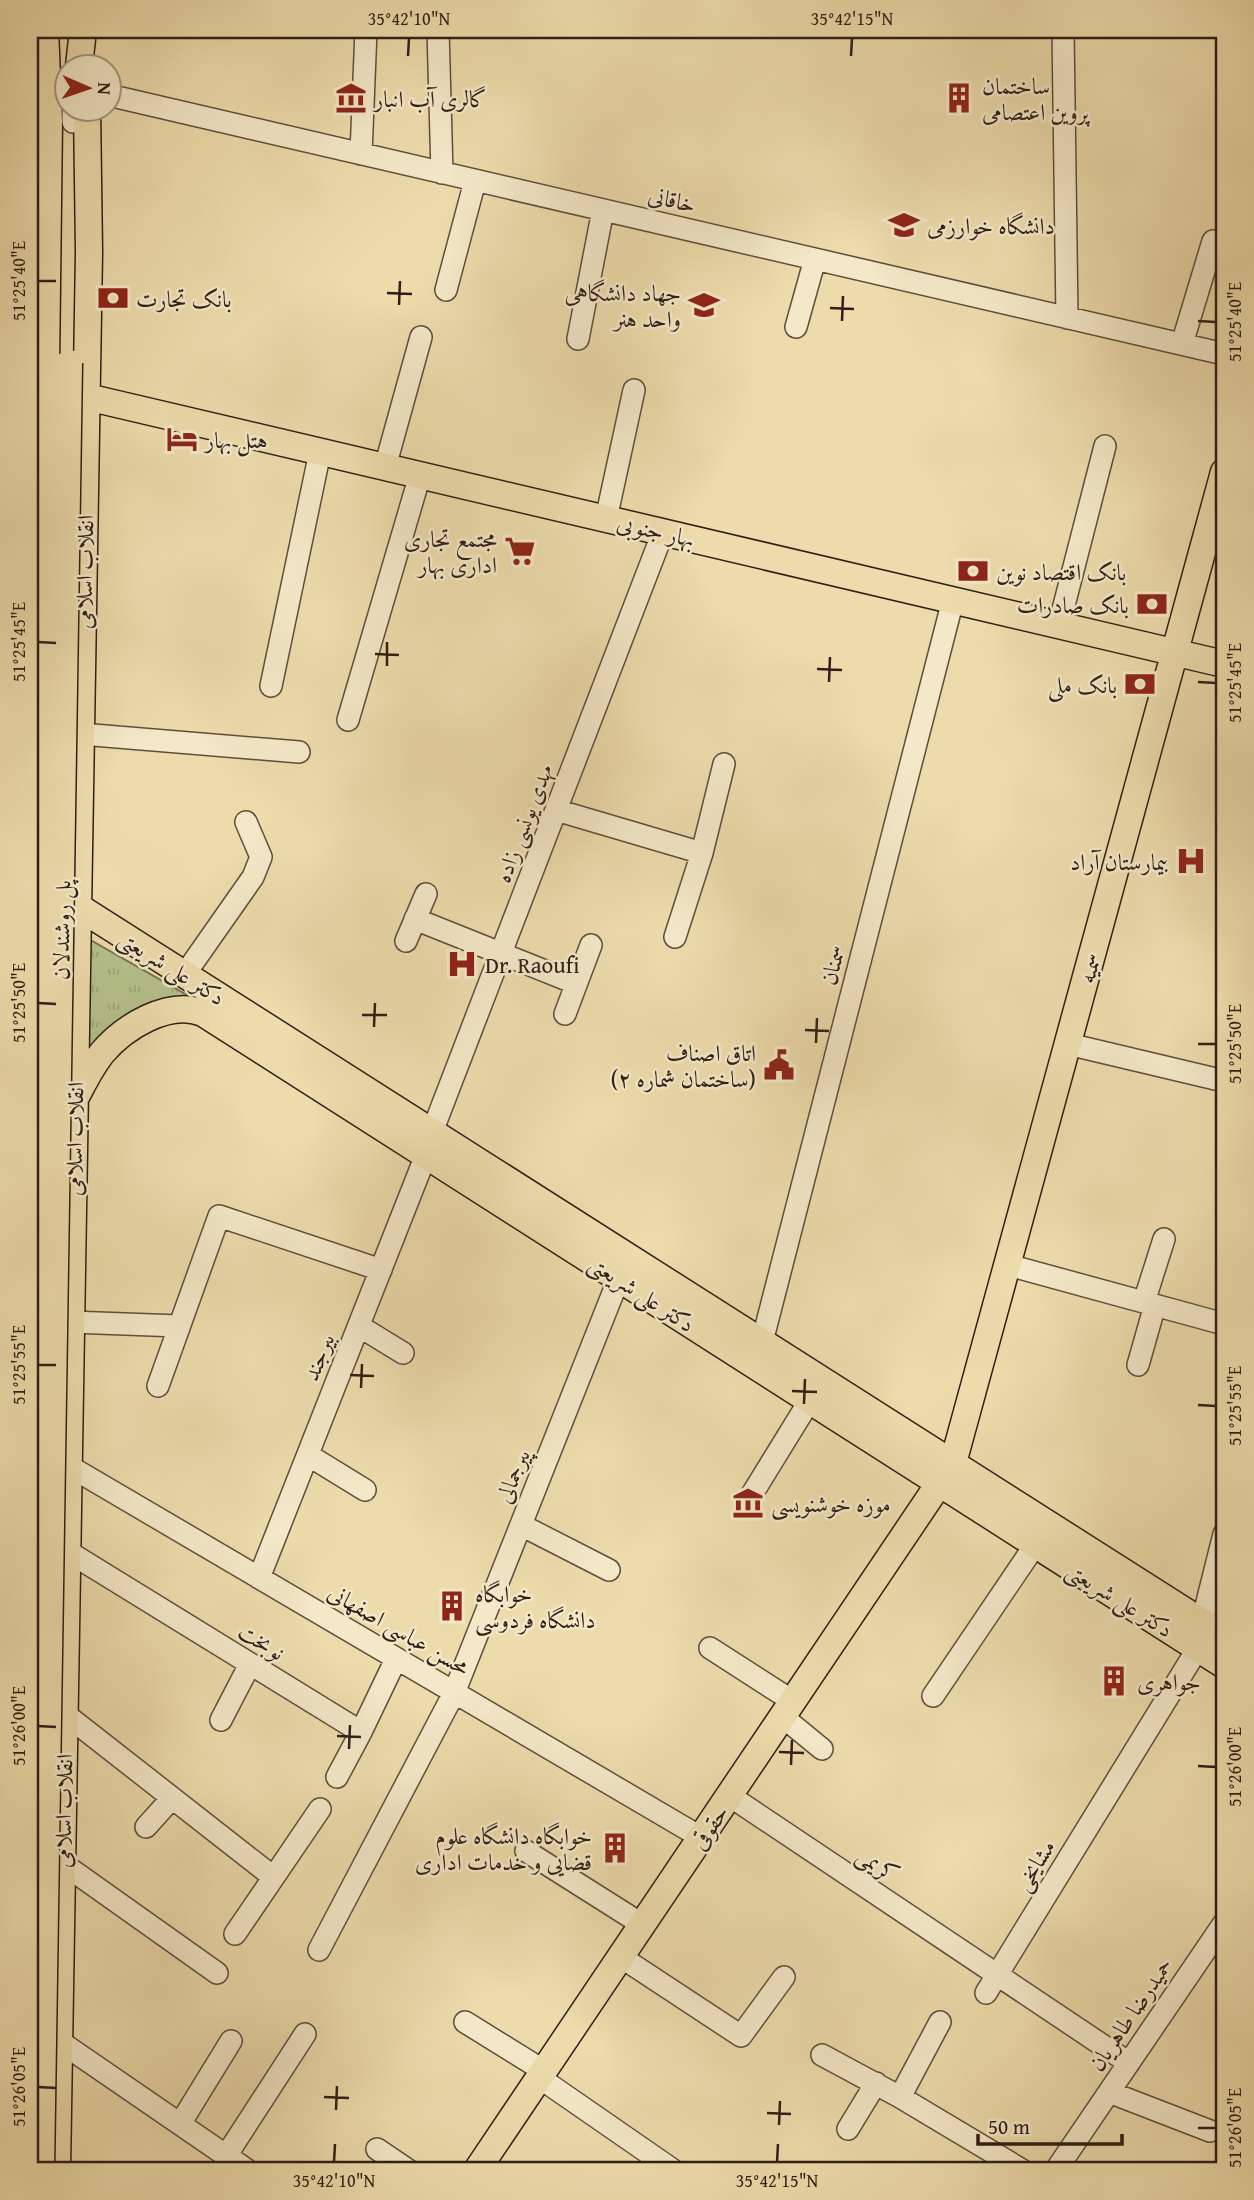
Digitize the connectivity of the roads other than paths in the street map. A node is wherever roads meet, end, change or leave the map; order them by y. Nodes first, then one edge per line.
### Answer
1 (43, 30) edge
2 (53, 30) edge
3 (70, 30) edge
4 (84, 30) edge
5 (366, 30) edge
6 (438, 30) edge
7 (1063, 30) edge
8 (58, 52) edge
9 (71, 52) edge
10 (81, 52) edge
11 (85, 52) edge
12 (52, 57) edge
13 (122, 98) edge
14 (71, 122) edge
15 (72, 122) edge
16 (360, 154) junction
17 (30, 160) edge
18 (442, 173) junction
19 (475, 181) junction
20 (603, 210) junction
21 (1213, 241) dead end
22 (815, 259) junction
23 (446, 290) dead end
24 (1067, 318) junction
25 (796, 327) dead end
26 (421, 337) dead end
27 (578, 339) dead end
28 (1182, 344) junction
29 (1224, 354) edge
30 (57, 364) junction
31 (634, 390) dead end
32 (87, 397) junction
33 (1105, 446) dead end
34 (320, 452) junction
35 (385, 467) junction
36 (1224, 472) edge
37 (421, 475) junction
38 (606, 519) junction
39 (663, 532) junction
40 (953, 600) junction
41 (1059, 625) junction
42 (83, 651) junction
43 (1175, 652) junction
44 (30, 659) edge
45 (1224, 664) edge
46 (271, 686) dead end
47 (348, 720) dead end
48 (81, 734) junction
49 (299, 752) dead end
50 (724, 764) dead end
51 (556, 810) junction
52 (246, 822) dead end
53 (702, 853) junction
54 (426, 894) dead end
55 (77, 906) junction
56 (30, 915) edge
57 (415, 919) junction
58 (676, 937) dead end
59 (406, 941) dead end
60 (591, 945) dead end
61 (501, 954) junction
62 (184, 974) junction
63 (575, 983) junction
64 (565, 1014) dead end
65 (1068, 1044) junction
66 (1224, 1081) edge
67 (75, 1100) junction
68 (429, 1144) junction
69 (1164, 1239) dead end
70 (1007, 1265) junction
71 (381, 1270) junction
72 (619, 1278) junction
73 (1150, 1304) junction
74 (71, 1322) junction
75 (1224, 1324) edge
76 (179, 1326) junction
77 (359, 1326) junction
78 (762, 1342) junction
79 (402, 1353) dead end
80 (1138, 1365) dead end
81 (158, 1386) dead end
82 (810, 1400) junction
83 (308, 1455) junction
84 (69, 1466) junction
85 (947, 1474) junction
86 (365, 1490) dead end
87 (749, 1499) dead end
88 (521, 1525) junction
89 (1224, 1534) edge
90 (1035, 1545) junction
91 (67, 1550) junction
92 (609, 1570) dead end
93 (259, 1578) junction
94 (1202, 1622) junction
95 (66, 1628) junction
96 (30, 1636) edge
97 (1224, 1636) edge
98 (710, 1648) dead end
99 (1198, 1648) junction
100 (396, 1658) junction
101 (250, 1664) junction
102 (1224, 1665) edge
103 (454, 1693) junction
104 (933, 1696) dead end
105 (789, 1709) junction
106 (65, 1714) junction
107 (221, 1720) dead end
108 (30, 1722) edge
109 (361, 1732) junction
110 (822, 1749) dead end
111 (337, 1777) dead end
112 (730, 1796) junction
113 (172, 1798) junction
114 (320, 1809) dead end
115 (146, 1828) dead end
116 (702, 1838) junction
117 (526, 1851) dead end
118 (62, 1865) junction
119 (272, 1876) junction
120 (30, 1878) edge
121 (61, 1895) junction
122 (30, 1917) edge
123 (1224, 1923) edge
124 (643, 1926) junction
125 (235, 1934) dead end
126 (318, 1950) dead end
127 (1216, 1952) edge
128 (621, 1957) junction
129 (217, 1973) dead end
130 (997, 1975) junction
131 (784, 1977) dead end
132 (30, 1986) edge
133 (986, 1993) dead end
134 (465, 2022) dead end
135 (940, 2022) dead end
136 (59, 2030) junction
137 (305, 2034) dead end
138 (230, 2041) dead end
139 (822, 2054) dead end
140 (1129, 2063) junction
141 (542, 2075) junction
142 (876, 2084) junction
143 (1110, 2092) junction
144 (900, 2097) junction
145 (180, 2124) junction
146 (848, 2129) dead end
147 (1210, 2131) dead end
148 (377, 2149) dead end
149 (226, 2156) junction
150 (482, 2168) edge
151 (1061, 2169) edge
152 (41, 2170) edge
153 (57, 2170) edge
154 (247, 2170) edge
155 (408, 2170) edge
156 (673, 2170) edge
157 (1022, 2170) edge

1 - 12 main road, انقلاب اسلامی
1 - 17 main road, انقلاب اسلامی
2 - 8 street
3 - 9 street
4 - 10 main road
4 - 11 main road
5 - 16 street
6 - 18 street
7 - 24 street
13 - 16 street, خاقانی
14 - 30 main road, انقلاب اسلامی
15 - 32 main road, انقلاب اسلامی
16 - 18 street, خاقانی
18 - 19 street, خاقانی
19 - 20 street, خاقانی
19 - 23 street
20 - 22 street, خاقانی
20 - 27 street
21 - 28 street
22 - 24 street, خاقانی
22 - 25 street
24 - 28 street, خاقانی
26 - 35 street
28 - 29 street, خاقانی
30 - 108 main road, پل روشندلان, bridge
30 - 152 main road, پل روشندلان, bridge
31 - 38 street
32 - 34 main road, بهار جنوبی
32 - 42 main road, انقلاب اسلامی
33 - 41 street
34 - 35 main road, بهار جنوبی
34 - 46 street
35 - 37 main road, بهار جنوبی
36 - 43 main road, سمیه
37 - 38 main road, بهار جنوبی
37 - 47 street
38 - 39 main road, بهار جنوبی
39 - 40 main road, بهار جنوبی
39 - 51 street, مهدی یونسی زاده
40 - 41 main road, بهار جنوبی
40 - 78 street, سمنان
41 - 43 main road, بهار جنوبی
42 - 44 main road
42 - 48 main road, انقلاب اسلامی
43 - 45 main road, بهار جنوبی
43 - 65 main road, سمیه
48 - 49 street
48 - 55 main road, انقلاب اسلامی
50 - 53 street
51 - 53 street
51 - 61 street, مهدی یونسی زاده
52 - 62 street
53 - 58 street
54 - 57 street
55 - 56 main road
55 - 62 main road, دکتر علی شریعتی
55 - 67 main road, انقلاب اسلامی
57 - 59 street
57 - 61 street
60 - 63 street
61 - 63 street
61 - 68 street, مهدی یونسی زاده
62 - 68 main road, دکتر علی شریعتی
63 - 64 street
65 - 66 street
65 - 70 main road, سمیه
67 - 68 main road, دکتر علی شریعتی
67 - 74 main road, انقلاب اسلامی
68 - 71 street, بیرجند
68 - 72 main road, دکتر علی شریعتی
68 - 78 main road, دکتر علی شریعتی
69 - 73 street
70 - 73 street
70 - 85 main road, سمیه
71 - 76 street
71 - 77 street, بیرجند
72 - 82 main road, دکتر علی شریعتی
72 - 88 street, پیرجمالی
73 - 75 street
73 - 80 street
74 - 76 street
74 - 84 main road, انقلاب اسلامی
76 - 81 street
77 - 79 street
77 - 83 street, بیرجند
78 - 85 main road, دکتر علی شریعتی
82 - 85 main road, دکتر علی شریعتی
82 - 87 street
83 - 86 street
83 - 93 street, بیرجند
84 - 91 main road, انقلاب اسلامی
84 - 93 street, محسن عباسی اصفهانی
85 - 90 main road, دکتر علی شریعتی
85 - 94 main road, دکتر علی شریعتی
85 - 105 main road, حقوقی
88 - 92 street
88 - 103 street, پیرجمالی
89 - 94 street
90 - 99 main road, دکتر علی شریعتی
90 - 104 street
91 - 95 main road, انقلاب اسلامی
91 - 101 street, نوبخت
93 - 100 street, محسن عباسی اصفهانی
94 - 97 main road, دکتر علی شریعتی
95 - 96 main road
95 - 106 main road, انقلاب اسلامی
98 - 105 street
99 - 102 main road, دکتر علی شریعتی
99 - 130 street, مشایخی
100 - 103 street, محسن عباسی اصفهانی
100 - 109 street
101 - 107 street
101 - 109 street, نوبخت
103 - 116 street, محسن عباسی اصفهانی
103 - 126 street, پیرجمالی
105 - 110 street
105 - 112 main road, حقوقی
106 - 113 street
106 - 118 main road, انقلاب اسلامی
109 - 111 street
112 - 116 main road, حقوقی
112 - 130 street, کریمی
113 - 115 street
113 - 119 street
114 - 119 street
116 - 124 main road, حقوقی
117 - 124 street
118 - 120 main road
118 - 121 main road, انقلاب اسلامی
118 - 129 street
119 - 125 street
121 - 122 main road
121 - 136 main road, انقلاب اسلامی
123 - 127 street, حمیدرضا طاهریان
124 - 128 main road, حقوقی
127 - 140 street, حمیدرضا طاهریان
128 - 131 street
128 - 141 main road, حقوقی
130 - 133 street, مشایخی
130 - 140 street
132 - 136 main road
134 - 141 street
135 - 144 street
136 - 145 street
136 - 153 main road, انقلاب اسلامی
137 - 149 street
138 - 145 street
139 - 142 street
140 - 143 street, حمیدرضا طاهریان
141 - 150 main road, حقوقی
141 - 156 street
142 - 144 street
142 - 146 street
143 - 147 street
143 - 151 street, حمیدرضا طاهریان
144 - 157 street
145 - 149 street
148 - 155 street
149 - 154 street

